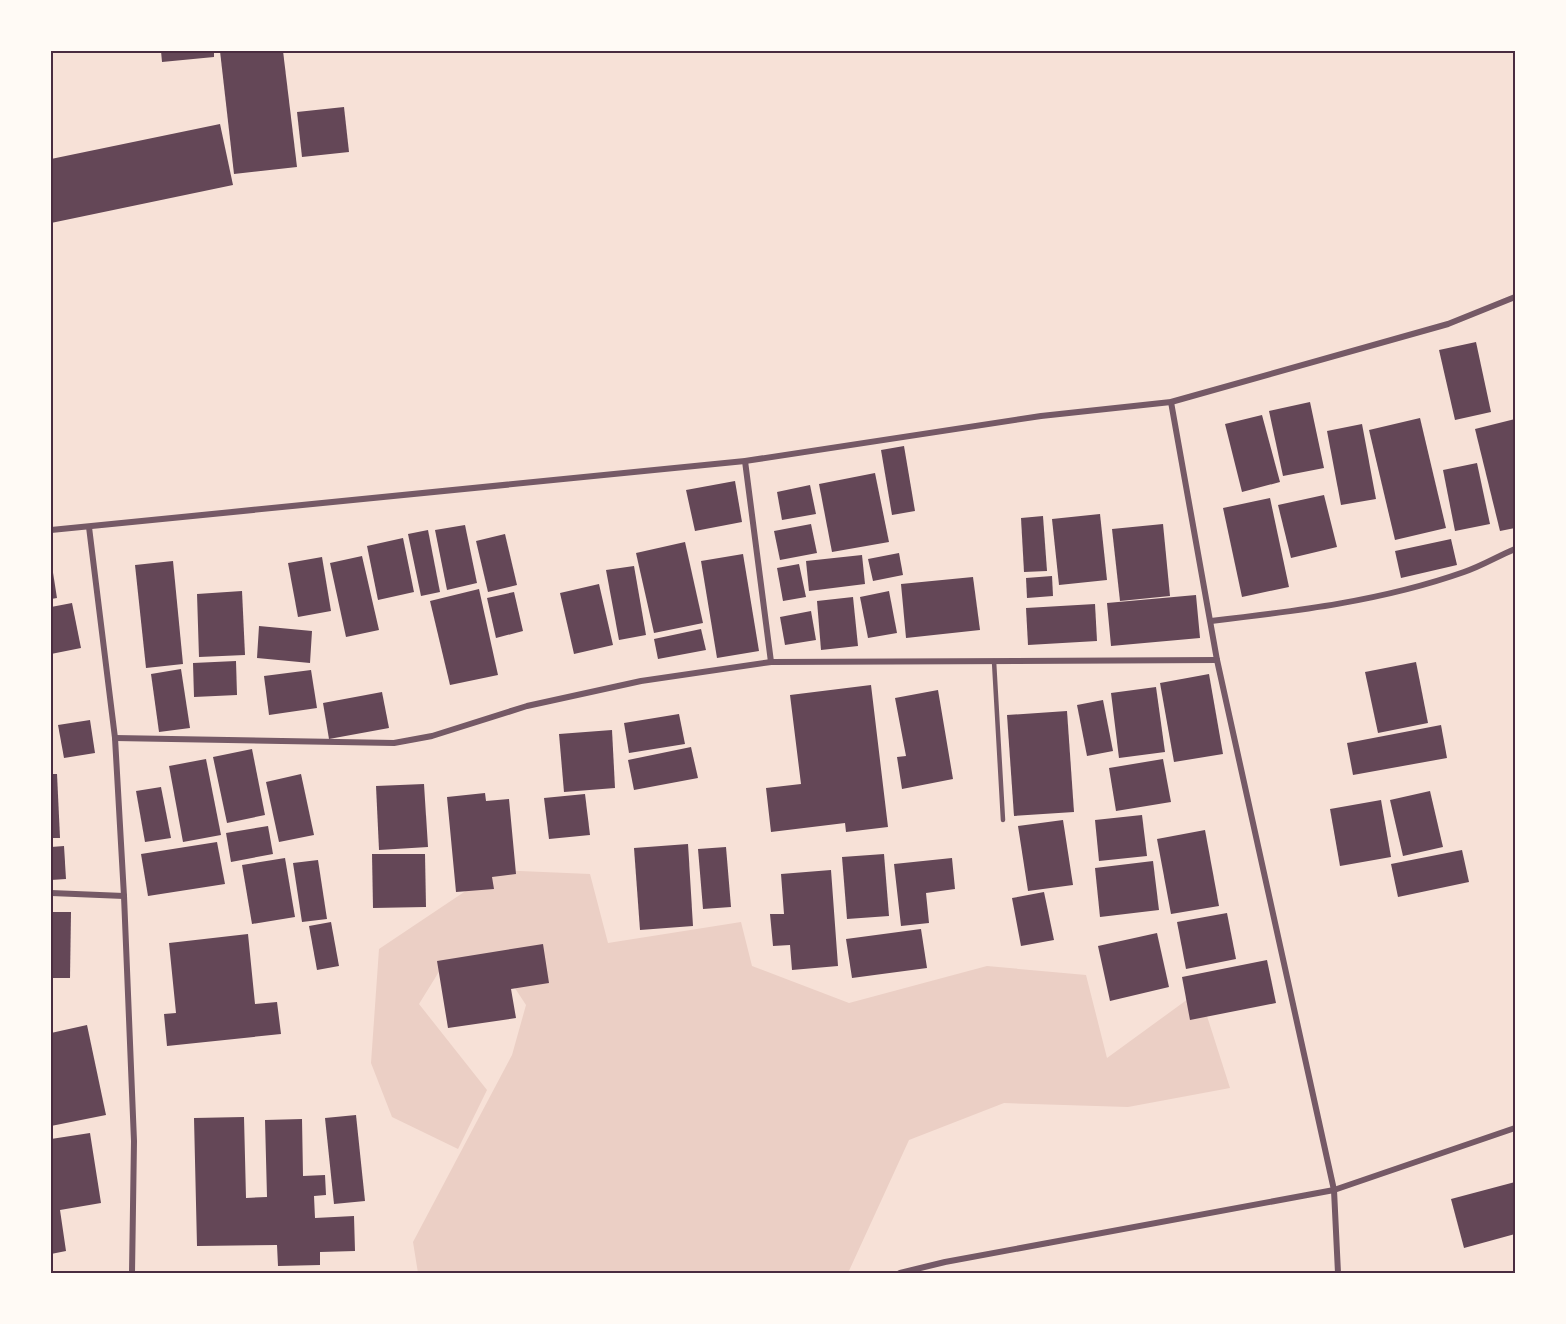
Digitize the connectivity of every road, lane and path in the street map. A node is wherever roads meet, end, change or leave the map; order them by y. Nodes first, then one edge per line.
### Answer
1 (1515, 297) edge
2 (1171, 402) junction
3 (745, 461) junction
4 (89, 527) junction
5 (51, 530) edge
6 (1515, 549) edge
7 (1211, 621) junction
8 (1217, 660) junction
9 (994, 661) junction
10 (771, 662) junction
11 (115, 738) junction
12 (1003, 820) dead end
13 (51, 894) edge
14 (124, 896) junction
15 (1515, 1128) edge
16 (1334, 1190) junction
17 (132, 1273) edge
18 (900, 1273) edge
19 (1338, 1273) edge

1 - 2 street
2 - 3 street
2 - 7 street
3 - 4 street
3 - 10 street
4 - 5 street
4 - 11 street
6 - 7 street
7 - 8 street
8 - 9 street
8 - 16 street
9 - 10 street
9 - 12 lane
10 - 11 street
11 - 14 street
13 - 14 street
14 - 17 street
15 - 16 street
16 - 18 street
16 - 19 street

